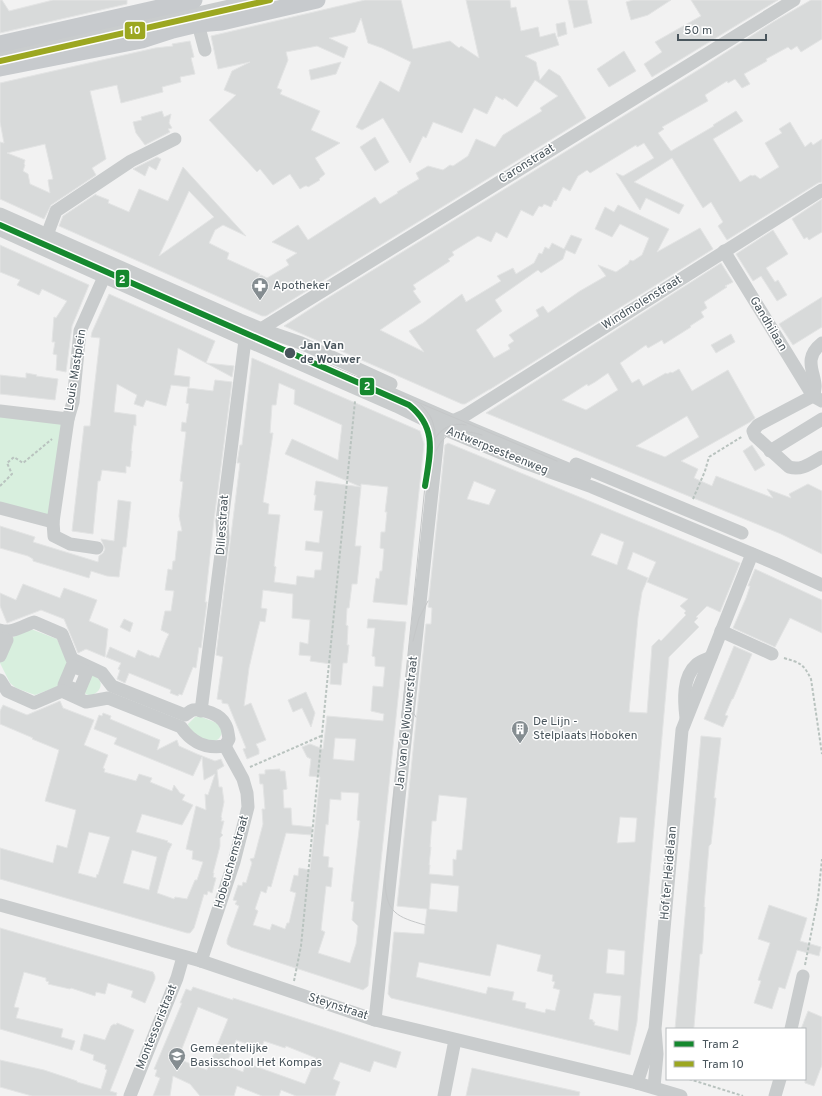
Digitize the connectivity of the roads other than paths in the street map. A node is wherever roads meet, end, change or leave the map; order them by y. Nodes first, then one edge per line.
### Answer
1 (194, 0) edge
2 (256, 0) edge
3 (317, 0) edge
4 (794, 0) edge
5 (198, 24) junction
6 (0, 44) edge
7 (204, 50) dead end
8 (0, 58) edge
9 (0, 68) edge
10 (175, 139) dead end
11 (822, 190) edge
12 (0, 214) edge
13 (0, 223) edge
14 (0, 230) edge
15 (48, 235) junction
16 (724, 251) junction
17 (104, 277) junction
18 (261, 329) junction
19 (245, 340) junction
20 (822, 343) edge
21 (817, 399) edge
22 (0, 411) edge
23 (458, 418) junction
24 (822, 418) edge
25 (68, 423) junction
26 (439, 427) junction
27 (770, 451) junction
28 (822, 457) edge
29 (0, 508) edge
30 (53, 522) junction
31 (742, 533) dead end
32 (97, 548) dead end
33 (752, 554) junction
34 (822, 577) edge
35 (822, 585) edge
36 (0, 630) edge
37 (721, 631) junction
38 (0, 638) edge
39 (772, 654) road end
40 (0, 656) edge
41 (0, 680) edge
42 (110, 692) junction
43 (201, 710) junction
44 (185, 715) junction
45 (181, 727) junction
46 (225, 746) junction
47 (0, 905) edge
48 (183, 956) junction
49 (201, 962) junction
50 (803, 976) road end
51 (375, 1020) junction
52 (791, 1028) edge
53 (655, 1029) junction
54 (455, 1040) junction
55 (780, 1080) edge
56 (637, 1083) junction
57 (654, 1087) junction
58 (130, 1096) edge
59 (444, 1096) edge
60 (680, 1096) edge
61 (776, 1096) edge

1 - 6 main road
2 - 8 street
3 - 5 main road
4 - 18 street, Caronstraat
5 - 7 street
5 - 9 main road
10 - 15 street
11 - 16 street, Windmolenstraat
12 - 15 street, Antwerpsesteenweg
13 - 23 street
14 - 17 street, Antwerpsesteenweg
15 - 18 street, Antwerpsesteenweg
16 - 21 street, Gandhilaan
16 - 23 street, Windmolenstraat
17 - 19 street, Antwerpsesteenweg
17 - 25 street, Louis Mastplein
18 - 23 street, Antwerpsesteenweg
19 - 26 street, Antwerpsesteenweg
19 - 43 street, Dillesstraat
20 - 21 street
21 - 27 street
22 - 25 street, Louis Mastplein
23 - 26 street, Windmolenstraat
23 - 31 street, Antwerpsesteenweg
23 - 34 street
24 - 27 street
25 - 30 street, Louis Mastplein
26 - 33 street, Antwerpsesteenweg
26 - 51 street, Jan van de Wouwerstraat
27 - 28 street
29 - 30 street
30 - 32 street, Louis Mastplein
33 - 35 street, Antwerpsesteenweg
33 - 37 street, Hof ter Heidelaan
36 - 42 street
37 - 39 street
37 - 53 street, Hof ter Heidelaan
38 - 40 street
41 - 42 street
42 - 44 street
42 - 45 street
43 - 44 street
43 - 46 street
44 - 45 street
45 - 46 street
46 - 49 street, Hobeuchemstraat
47 - 48 street, Steynstraat
48 - 49 street, Steynstraat
48 - 58 street, Montessoristraat
49 - 51 street, Steynstraat
50 - 52 street
51 - 54 street, Steynstraat
53 - 56 street, Hof ter Heidelaan
53 - 57 street, Hof ter Heidelaan
54 - 56 street, Steynstraat
54 - 59 street
55 - 61 street
56 - 57 street, Steynstraat
57 - 60 street, Steynstraat

